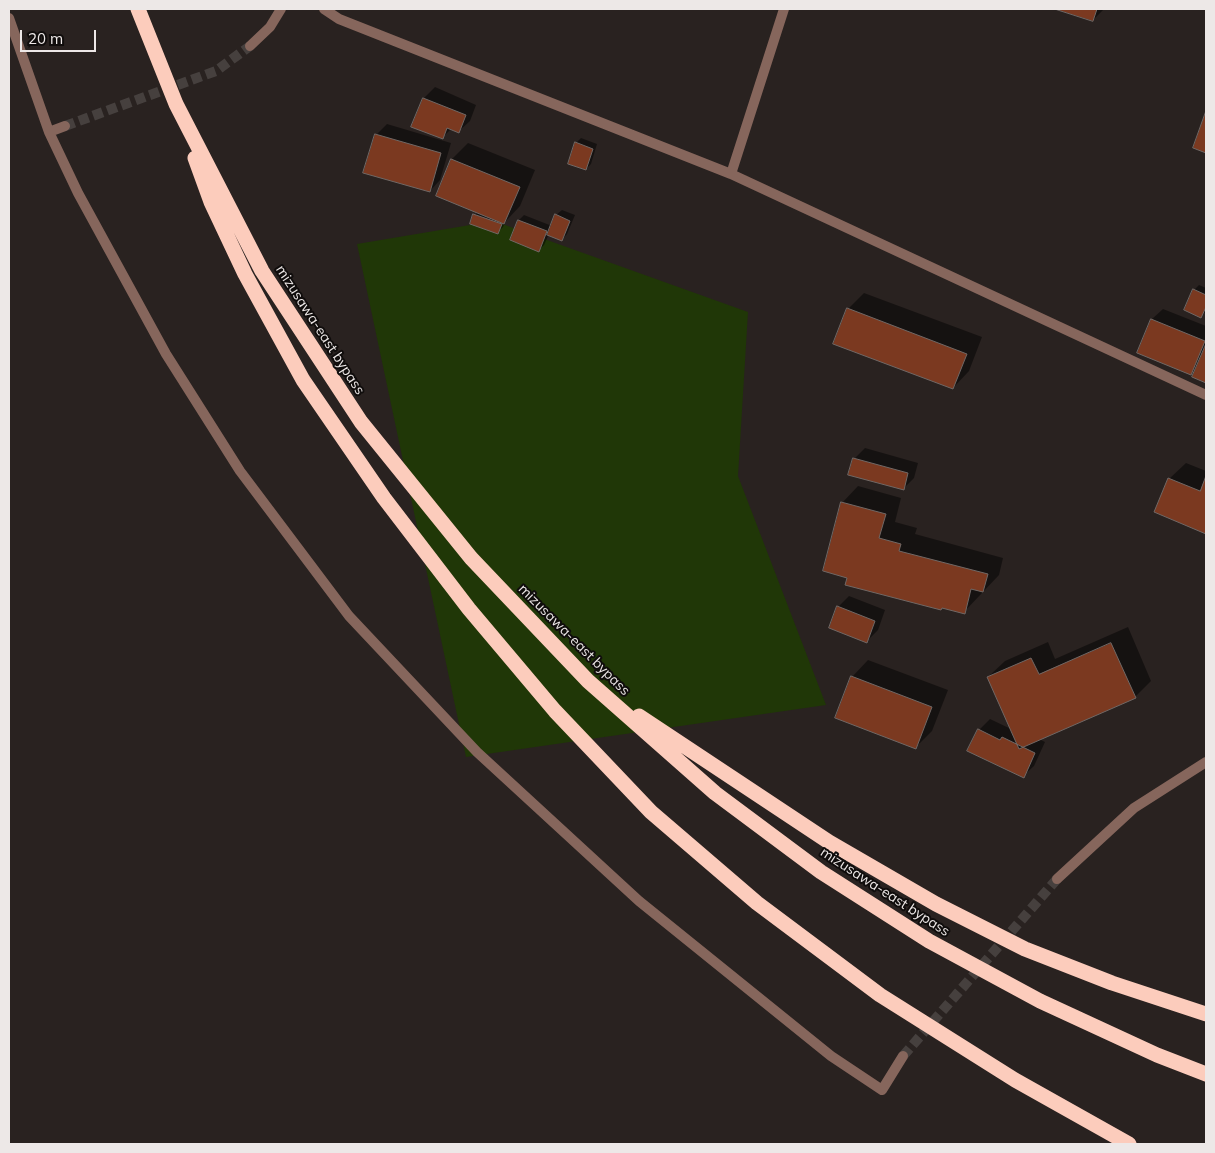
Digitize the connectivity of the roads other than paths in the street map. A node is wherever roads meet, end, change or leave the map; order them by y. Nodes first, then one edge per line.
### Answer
1 (138, 9) edge
2 (281, 9) edge
3 (324, 9) edge
4 (784, 9) edge
5 (9, 18) edge
6 (250, 46) tunnel mouth
7 (176, 104) junction
8 (64, 126) tunnel mouth
9 (49, 132) junction
10 (731, 174) junction
11 (1206, 395) edge
12 (588, 681) junction
13 (1206, 762) edge
14 (1057, 879) tunnel mouth
15 (1206, 1014) edge
16 (904, 1056) tunnel mouth
17 (1206, 1074) edge
18 (1128, 1144) edge

1 - 7 highway, mizusawa-east bypass
2 - 6 street
3 - 10 street
4 - 10 street
5 - 9 street
7 - 12 highway, mizusawa-east bypass
7 - 18 highway
8 - 9 street
9 - 16 street
10 - 11 street
12 - 15 highway
12 - 17 highway, mizusawa-east bypass
13 - 14 street

